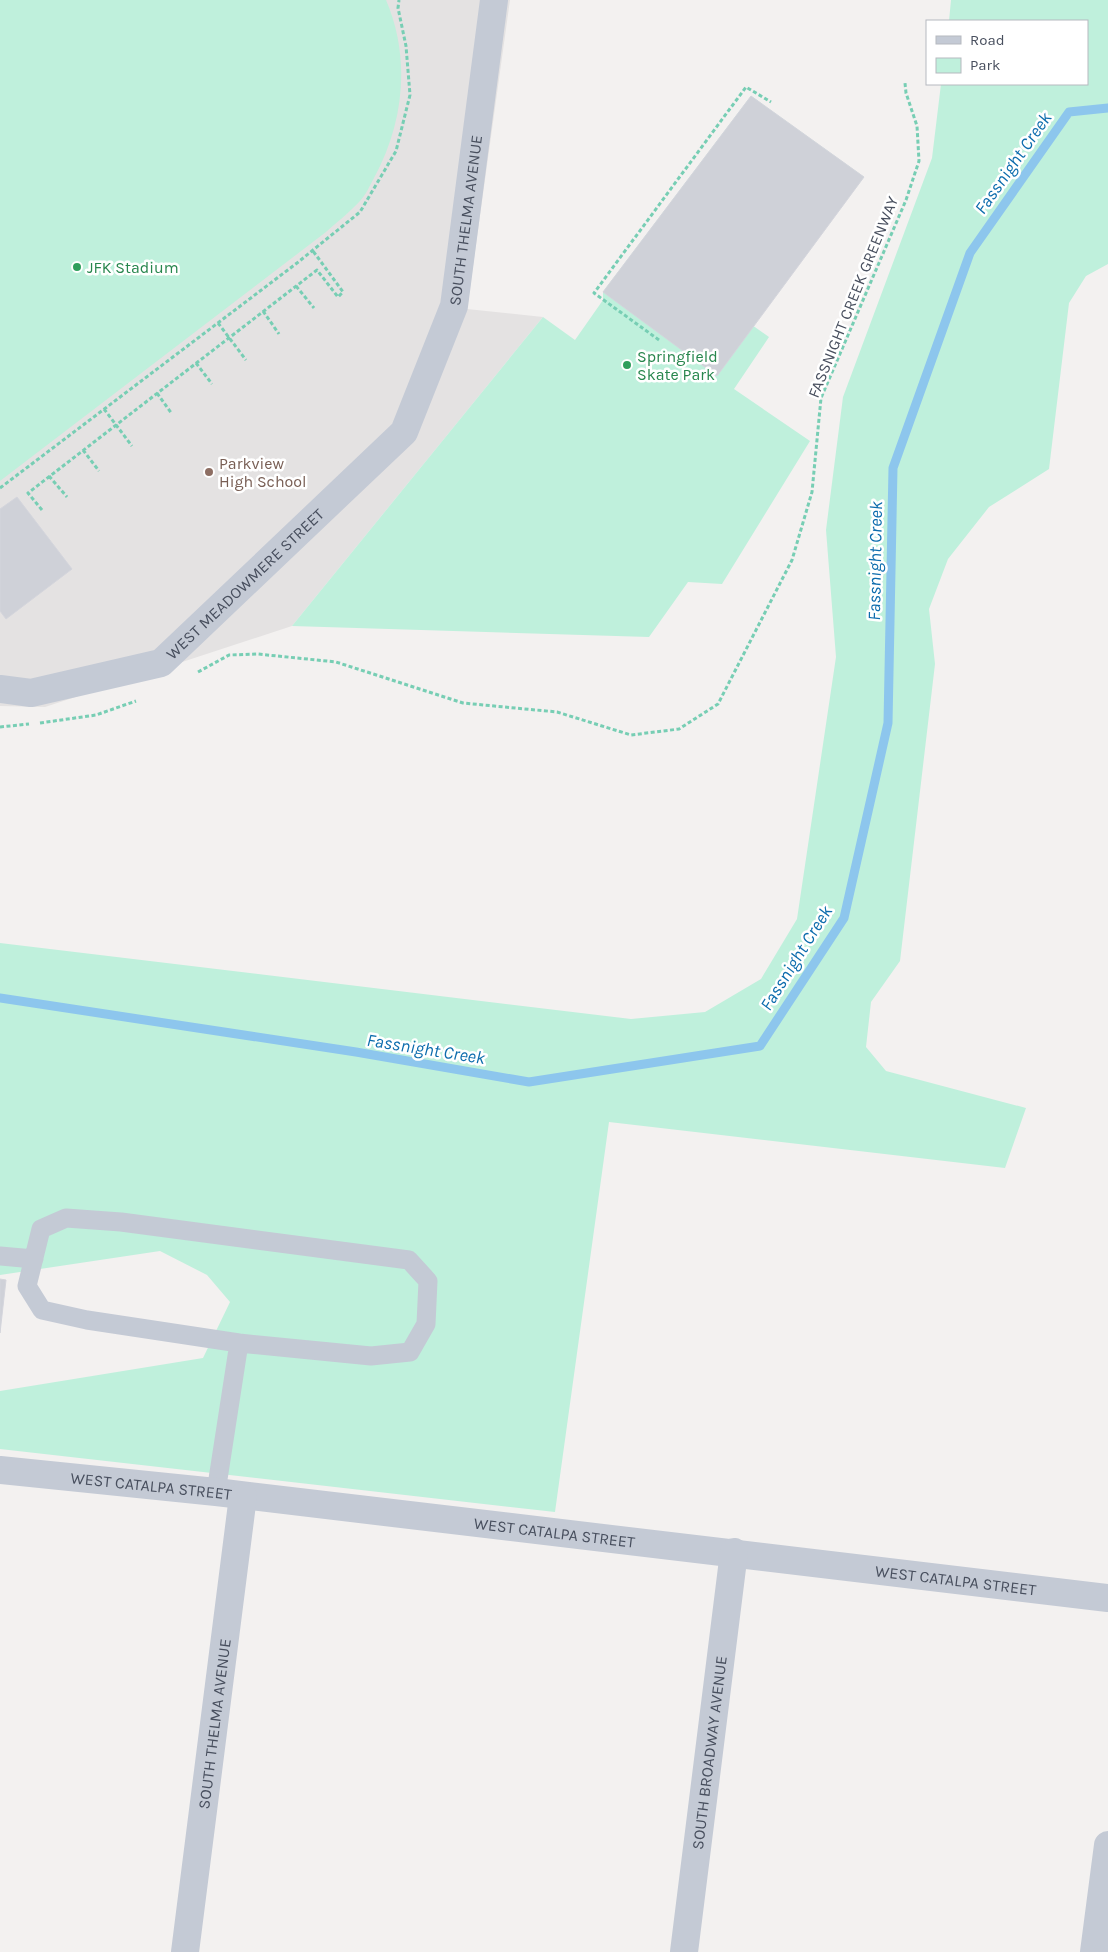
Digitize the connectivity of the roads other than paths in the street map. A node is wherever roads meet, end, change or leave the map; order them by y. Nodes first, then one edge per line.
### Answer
1 (494, 0) edge
2 (404, 432) joint
3 (0, 689) edge
4 (0, 1256) edge
5 (34, 1259) junction
6 (239, 1343) junction
7 (0, 1470) edge
8 (216, 1492) junction
9 (244, 1496) junction
10 (734, 1552) junction
11 (1108, 1598) edge
12 (1108, 1845) edge
13 (185, 1952) edge
14 (684, 1952) edge
15 (1094, 1952) edge

1 - 2 street, SOUTH THELMA AVENUE
2 - 3 street, WEST MEADOWMERE STREET
4 - 5 lane
5 - 6 lane
5 - 6 lane
6 - 8 lane
7 - 8 street, WEST CATALPA STREET
8 - 9 street, WEST CATALPA STREET
9 - 10 street, WEST CATALPA STREET
9 - 13 street, SOUTH THELMA AVENUE
10 - 11 street, WEST CATALPA STREET
10 - 14 street, SOUTH BROADWAY AVENUE
12 - 15 street

